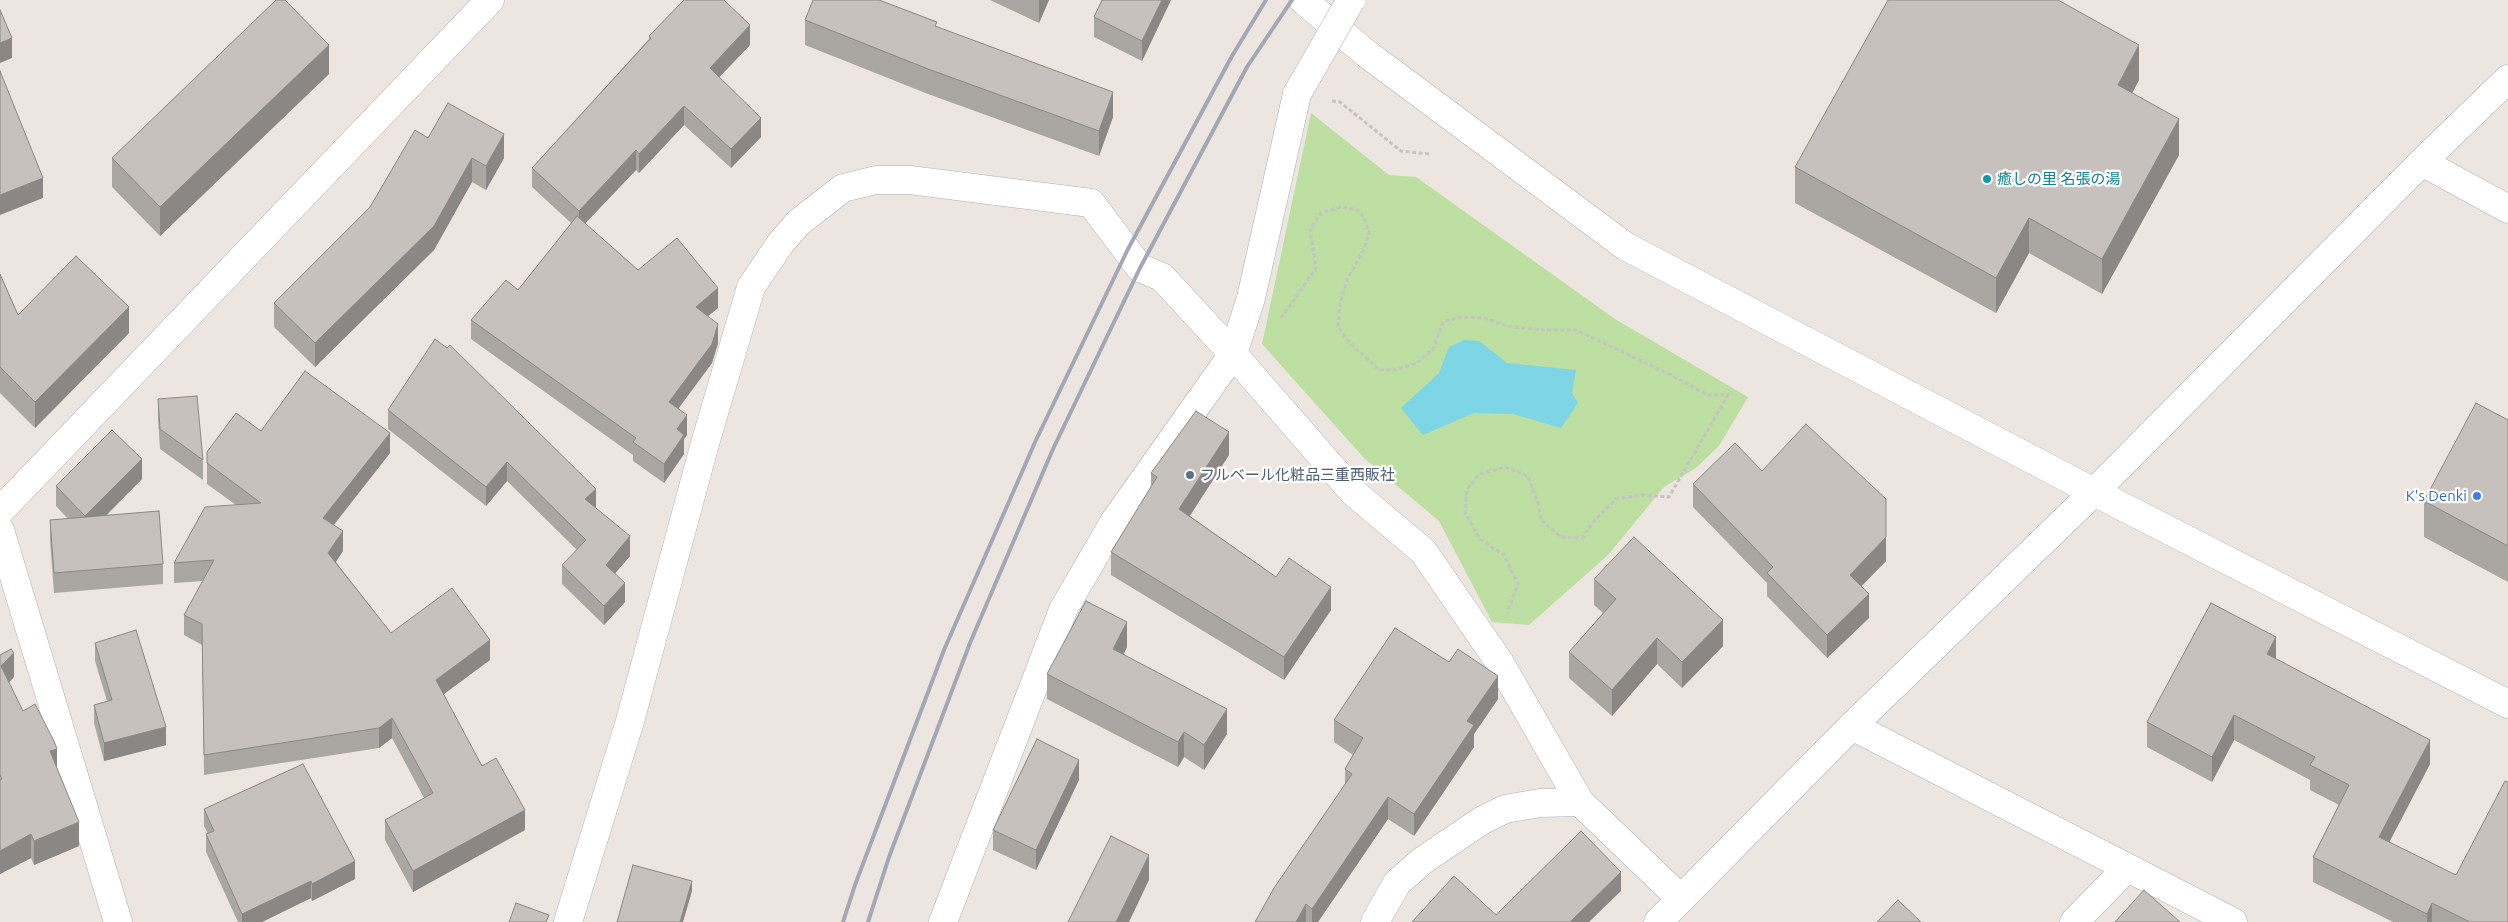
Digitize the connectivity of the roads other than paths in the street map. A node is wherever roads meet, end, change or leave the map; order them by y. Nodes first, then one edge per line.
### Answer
1 (490, 0) edge
2 (1303, 0) edge
3 (1351, 0) edge
4 (2508, 79) edge
5 (2422, 162) junction
6 (2508, 209) edge
7 (1233, 354) junction
8 (2094, 492) junction
9 (0, 511) edge
10 (0, 530) edge
11 (2508, 704) edge
12 (1852, 726) junction
13 (1580, 802) junction
14 (2127, 868) junction
15 (1681, 899) junction
16 (118, 922) edge
17 (568, 922) edge
18 (943, 922) edge
19 (1375, 922) edge
20 (1658, 922) edge
21 (2074, 922) edge
22 (2233, 922) edge

1 - 9 street
2 - 8 street
3 - 7 street, bridge
4 - 5 street
5 - 6 street
5 - 8 street
7 - 13 street
7 - 17 street
7 - 18 street
8 - 11 street
8 - 12 street
10 - 16 street
12 - 14 street
12 - 15 street
13 - 15 street
13 - 19 street
14 - 21 street
14 - 22 street
15 - 20 street

